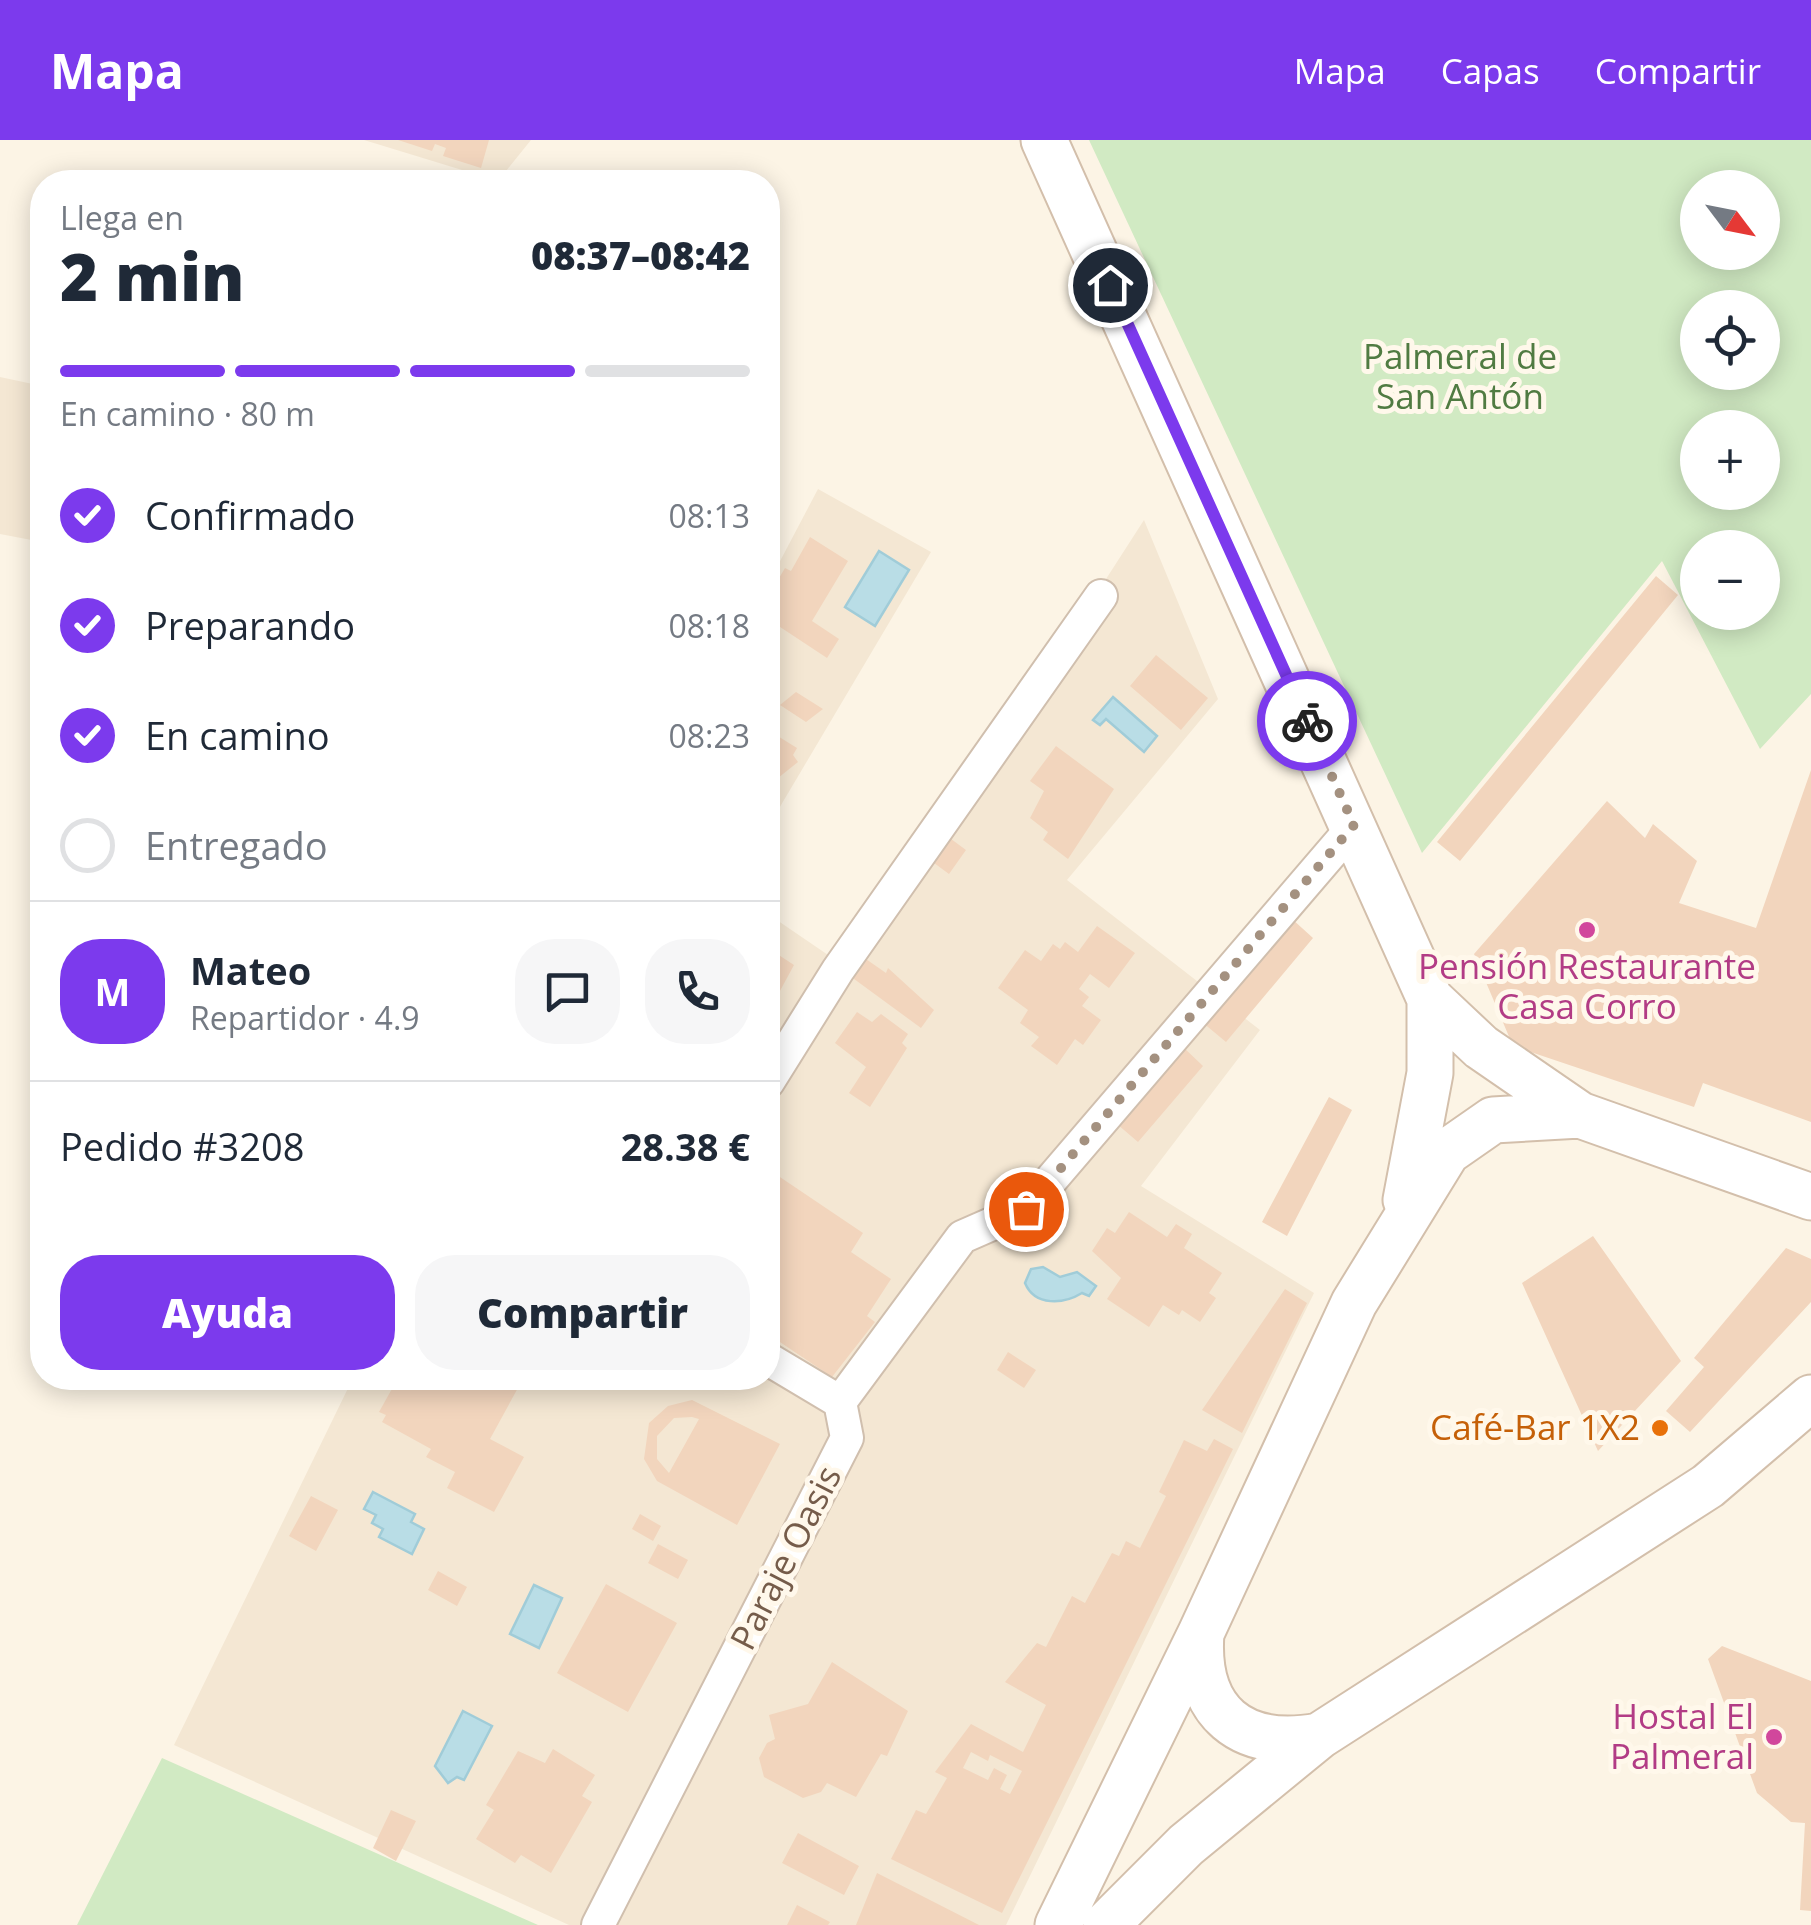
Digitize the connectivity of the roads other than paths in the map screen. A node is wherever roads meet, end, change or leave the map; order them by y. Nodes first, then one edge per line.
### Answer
1 (1044, 140) edge
2 (1101, 596) dead end
3 (1354, 825) junction
4 (1430, 999) junction
5 (780, 1063) edge
6 (1580, 1115) junction
7 (1811, 1196) edge
8 (1400, 1228) junction
9 (780, 1366) edge
10 (1811, 1398) edge
11 (840, 1402) junction
12 (1201, 1633) junction
13 (1319, 1736) junction
14 (598, 1925) edge
15 (1058, 1925) edge
16 (1106, 1925) edge

1 - 3 main road
2 - 5 street
3 - 4 main road
3 - 11 street
4 - 6 main road
4 - 8 main road
6 - 7 main road
6 - 8 main road
8 - 12 main road
9 - 11 street
10 - 13 main road
11 - 14 street, Paraje Oasis
12 - 13 main road
12 - 15 main road
13 - 16 main road

